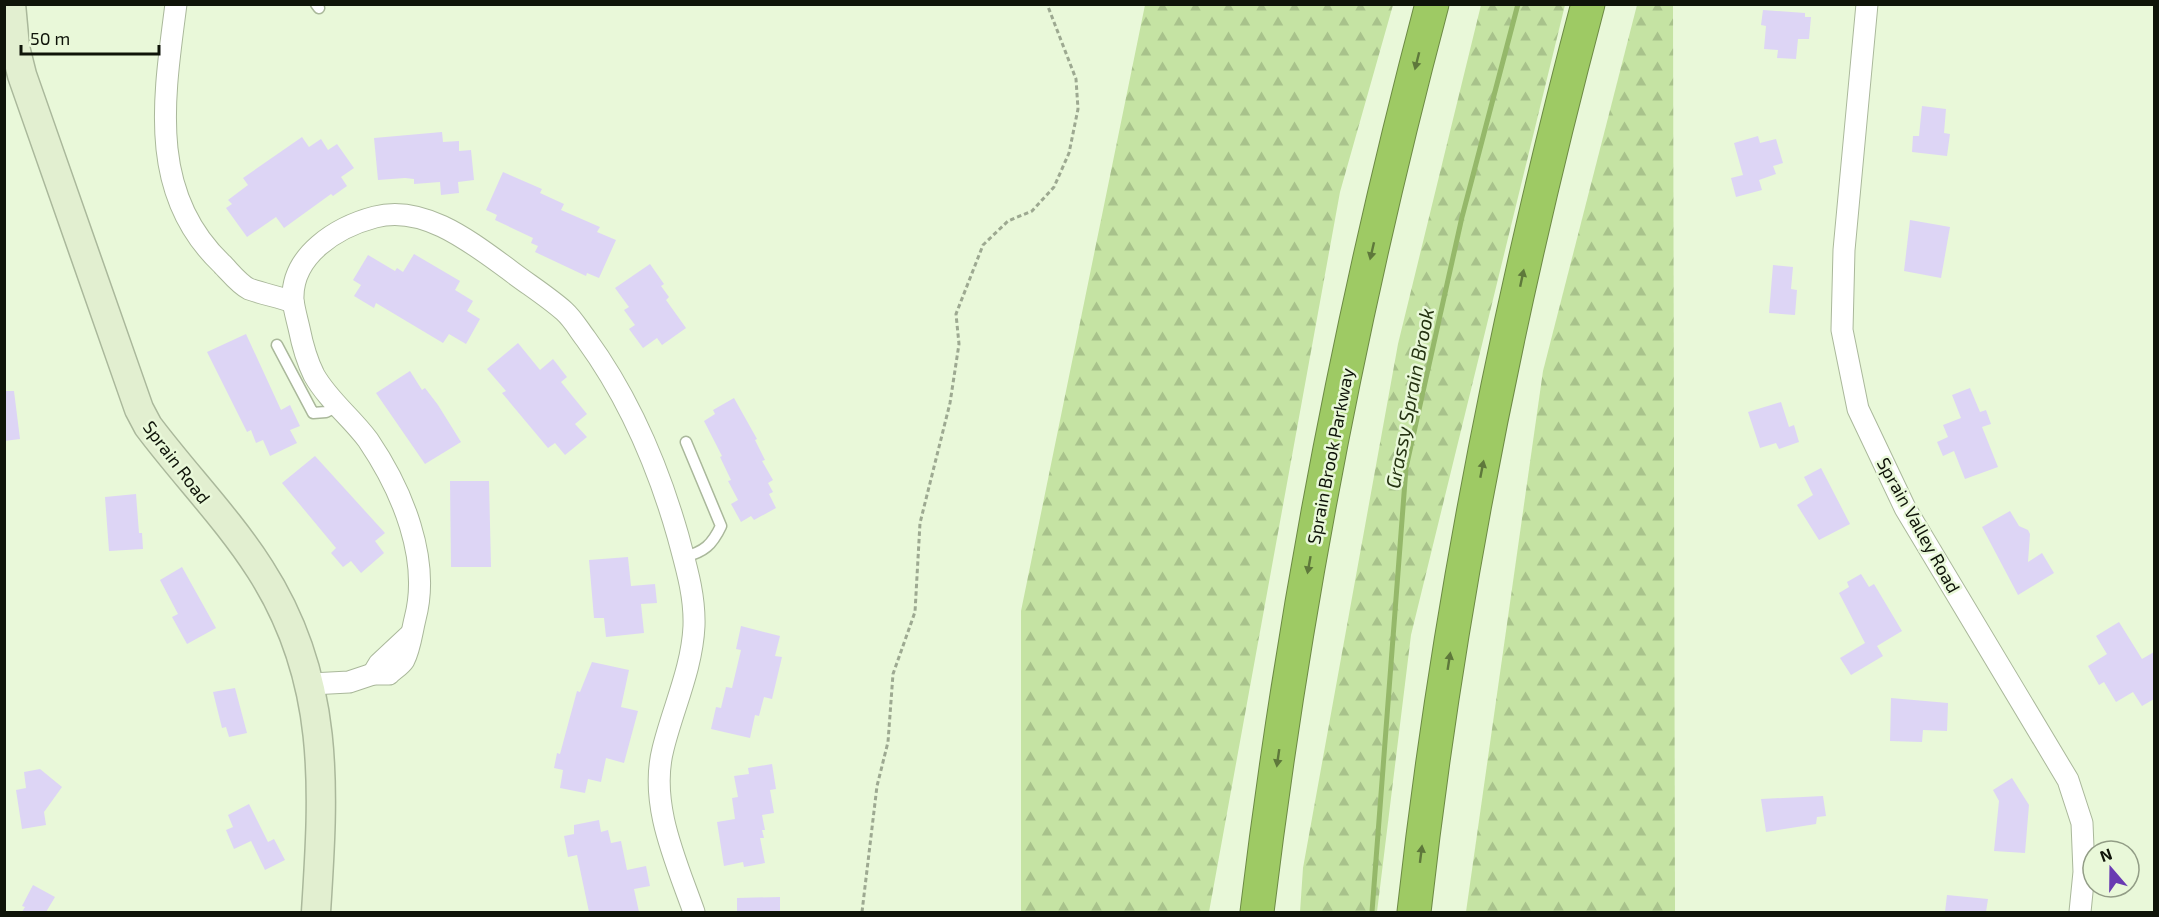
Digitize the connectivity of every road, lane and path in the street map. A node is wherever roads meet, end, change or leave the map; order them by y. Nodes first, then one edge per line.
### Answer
1 (11, 4) edge
2 (176, 4) edge
3 (1047, 4) edge
4 (1432, 4) edge
5 (1588, 4) edge
6 (1867, 4) edge
7 (293, 302) junction
8 (277, 345) dead end
9 (338, 406) junction
10 (686, 442) dead end
11 (684, 557) junction
12 (311, 684) junction
13 (316, 912) edge
14 (694, 912) edge
15 (862, 912) edge
16 (1257, 912) edge
17 (1414, 912) edge
18 (2080, 912) edge

1 - 12 street, Sprain Road
2 - 7 street
3 - 15 path
4 -> 16 highway, Sprain Brook Parkway
17 -> 5 highway
6 - 18 street, Sprain Valley Road
7 - 9 street
7 - 11 street
8 - 9 lane
9 - 12 street
10 - 11 lane
11 - 14 street
12 - 13 street, Sprain Road

